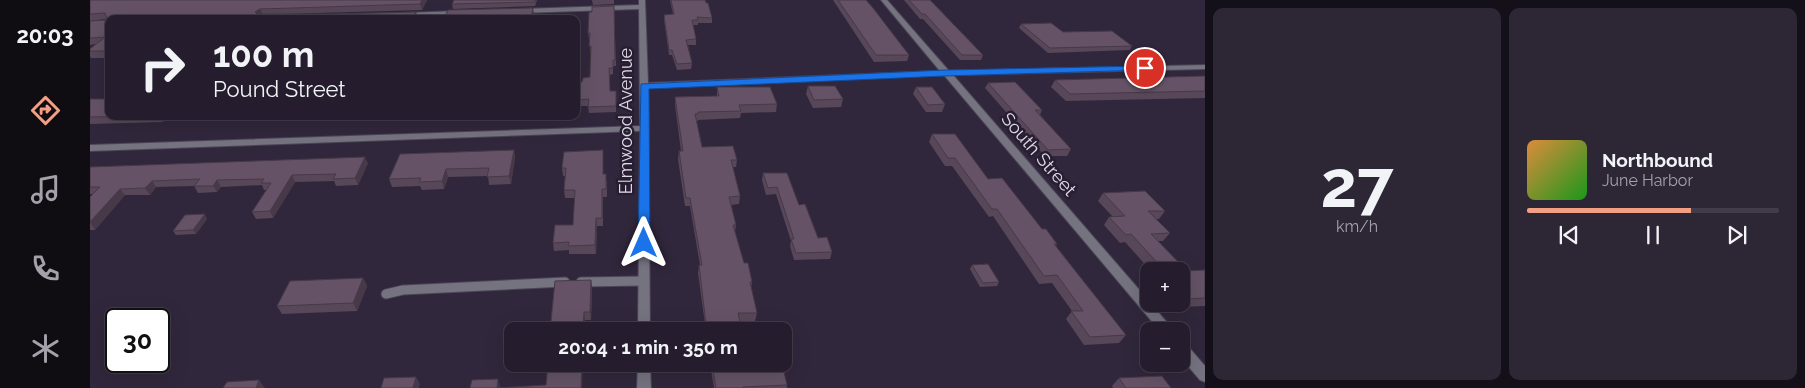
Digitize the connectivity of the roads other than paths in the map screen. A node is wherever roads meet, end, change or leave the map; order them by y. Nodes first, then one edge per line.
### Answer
1 (884, 0) edge
2 (642, 4) edge
3 (512, 11) edge
4 (462, 13) edge
5 (392, 15) edge
6 (1205, 67) edge
7 (945, 73) junction
8 (644, 86) junction
9 (644, 128) junction
10 (90, 148) edge
11 (644, 281) junction
12 (386, 294) dead end
13 (644, 322) edge
14 (1159, 322) edge
15 (1190, 356) edge
16 (1200, 364) edge
17 (644, 372) edge
18 (1205, 376) edge
19 (644, 388) edge

1 - 7 street, South Street
2 - 3 street
2 - 8 street, Elmwood Avenue
4 - 5 street
6 - 7 street
7 - 8 street
7 - 14 street, South Street
8 - 9 street, Elmwood Avenue
9 - 10 street
9 - 11 street, Elmwood Avenue
11 - 12 lane
11 - 13 street, Elmwood Avenue
15 - 16 street
16 - 18 street
17 - 19 street

